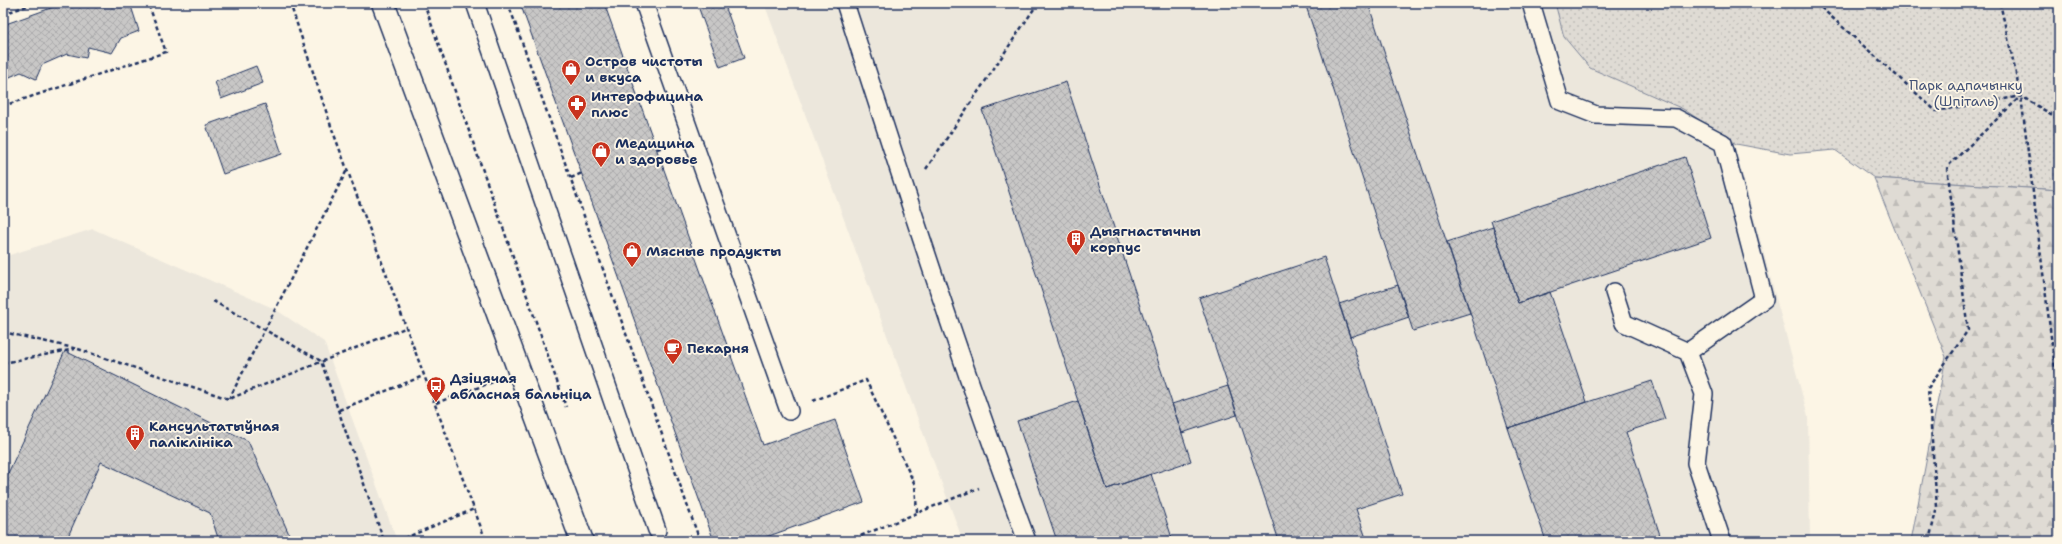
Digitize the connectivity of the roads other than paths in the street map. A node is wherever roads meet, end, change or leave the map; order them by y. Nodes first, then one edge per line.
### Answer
1 (383, 3) edge
2 (475, 3) edge
3 (644, 3) edge
4 (845, 3) edge
5 (1531, 3) edge
6 (1614, 292) dead end
7 (1688, 352) junction
8 (789, 411) road end
9 (657, 530) dead end
10 (582, 541) edge
11 (1027, 541) edge
12 (1722, 541) edge

1 - 10 main road
2 - 9 lane
3 - 8 lane
4 - 11 lane
5 - 7 lane
6 - 7 lane
7 - 12 lane

